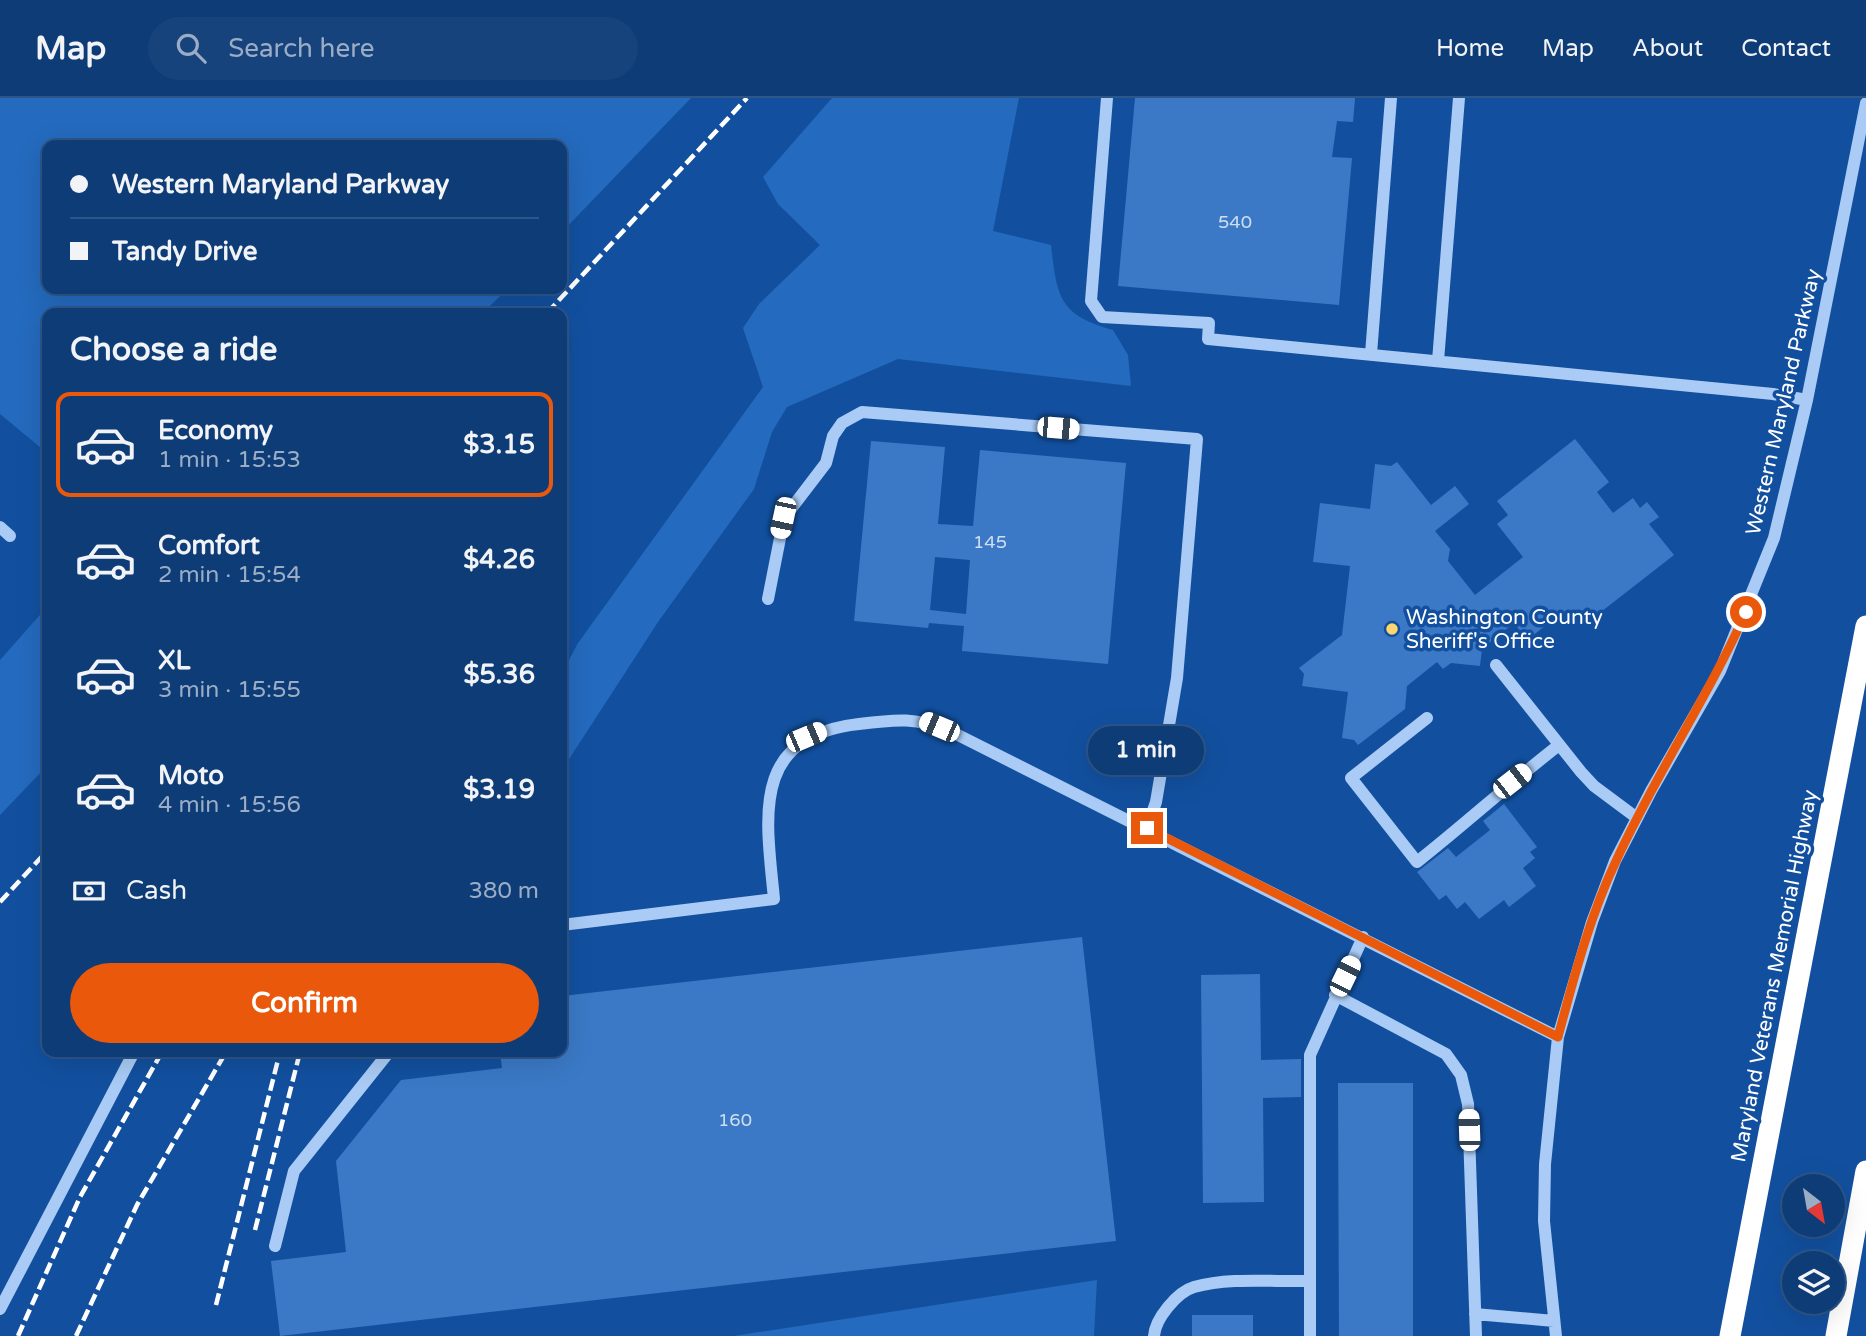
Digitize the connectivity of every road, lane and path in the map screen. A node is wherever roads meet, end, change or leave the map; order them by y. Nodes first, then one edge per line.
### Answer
1 (1107, 98) edge
2 (1391, 98) edge
3 (1460, 98) edge
4 (1866, 103) edge
5 (1371, 355) junction
6 (1438, 361) junction
7 (1807, 400) junction
8 (768, 599) dead end
9 (1866, 626) edge
10 (1496, 665) dead end
11 (1427, 718) dead end
12 (1559, 745) junction
13 (1637, 818) junction
14 (1147, 828) junction
15 (567, 924) edge
16 (1363, 937) junction
17 (1335, 995) junction
18 (1558, 1037) junction
19 (131, 1057) edge
20 (385, 1057) edge
21 (1866, 1171) edge
22 (275, 1246) dead end
23 (1310, 1281) junction
24 (0, 1308) edge
25 (1475, 1314) junction
26 (1554, 1321) junction
27 (1154, 1336) edge
28 (1310, 1336) edge
29 (1476, 1336) edge
30 (1556, 1336) edge
31 (1730, 1336) edge
32 (1836, 1336) edge

1 - 5 street
2 - 5 street
3 - 6 street
4 - 7 street, Western Maryland Parkway
5 - 6 street
6 - 7 street
7 - 13 street, Western Maryland Parkway
8 - 14 street
9 - 31 highway, Maryland Veterans Memorial Highway
10 - 12 street
11 - 12 street
12 - 13 street
13 - 18 street, Western Maryland Parkway
14 - 15 street
14 - 16 street
16 - 17 street
16 - 18 street
17 - 23 street
17 - 25 street
18 - 26 street, Western Maryland Parkway
19 - 24 street
20 - 22 street
21 - 32 highway
23 - 27 street
23 - 28 street
25 - 26 street
25 - 29 street
26 - 30 street, Western Maryland Parkway

